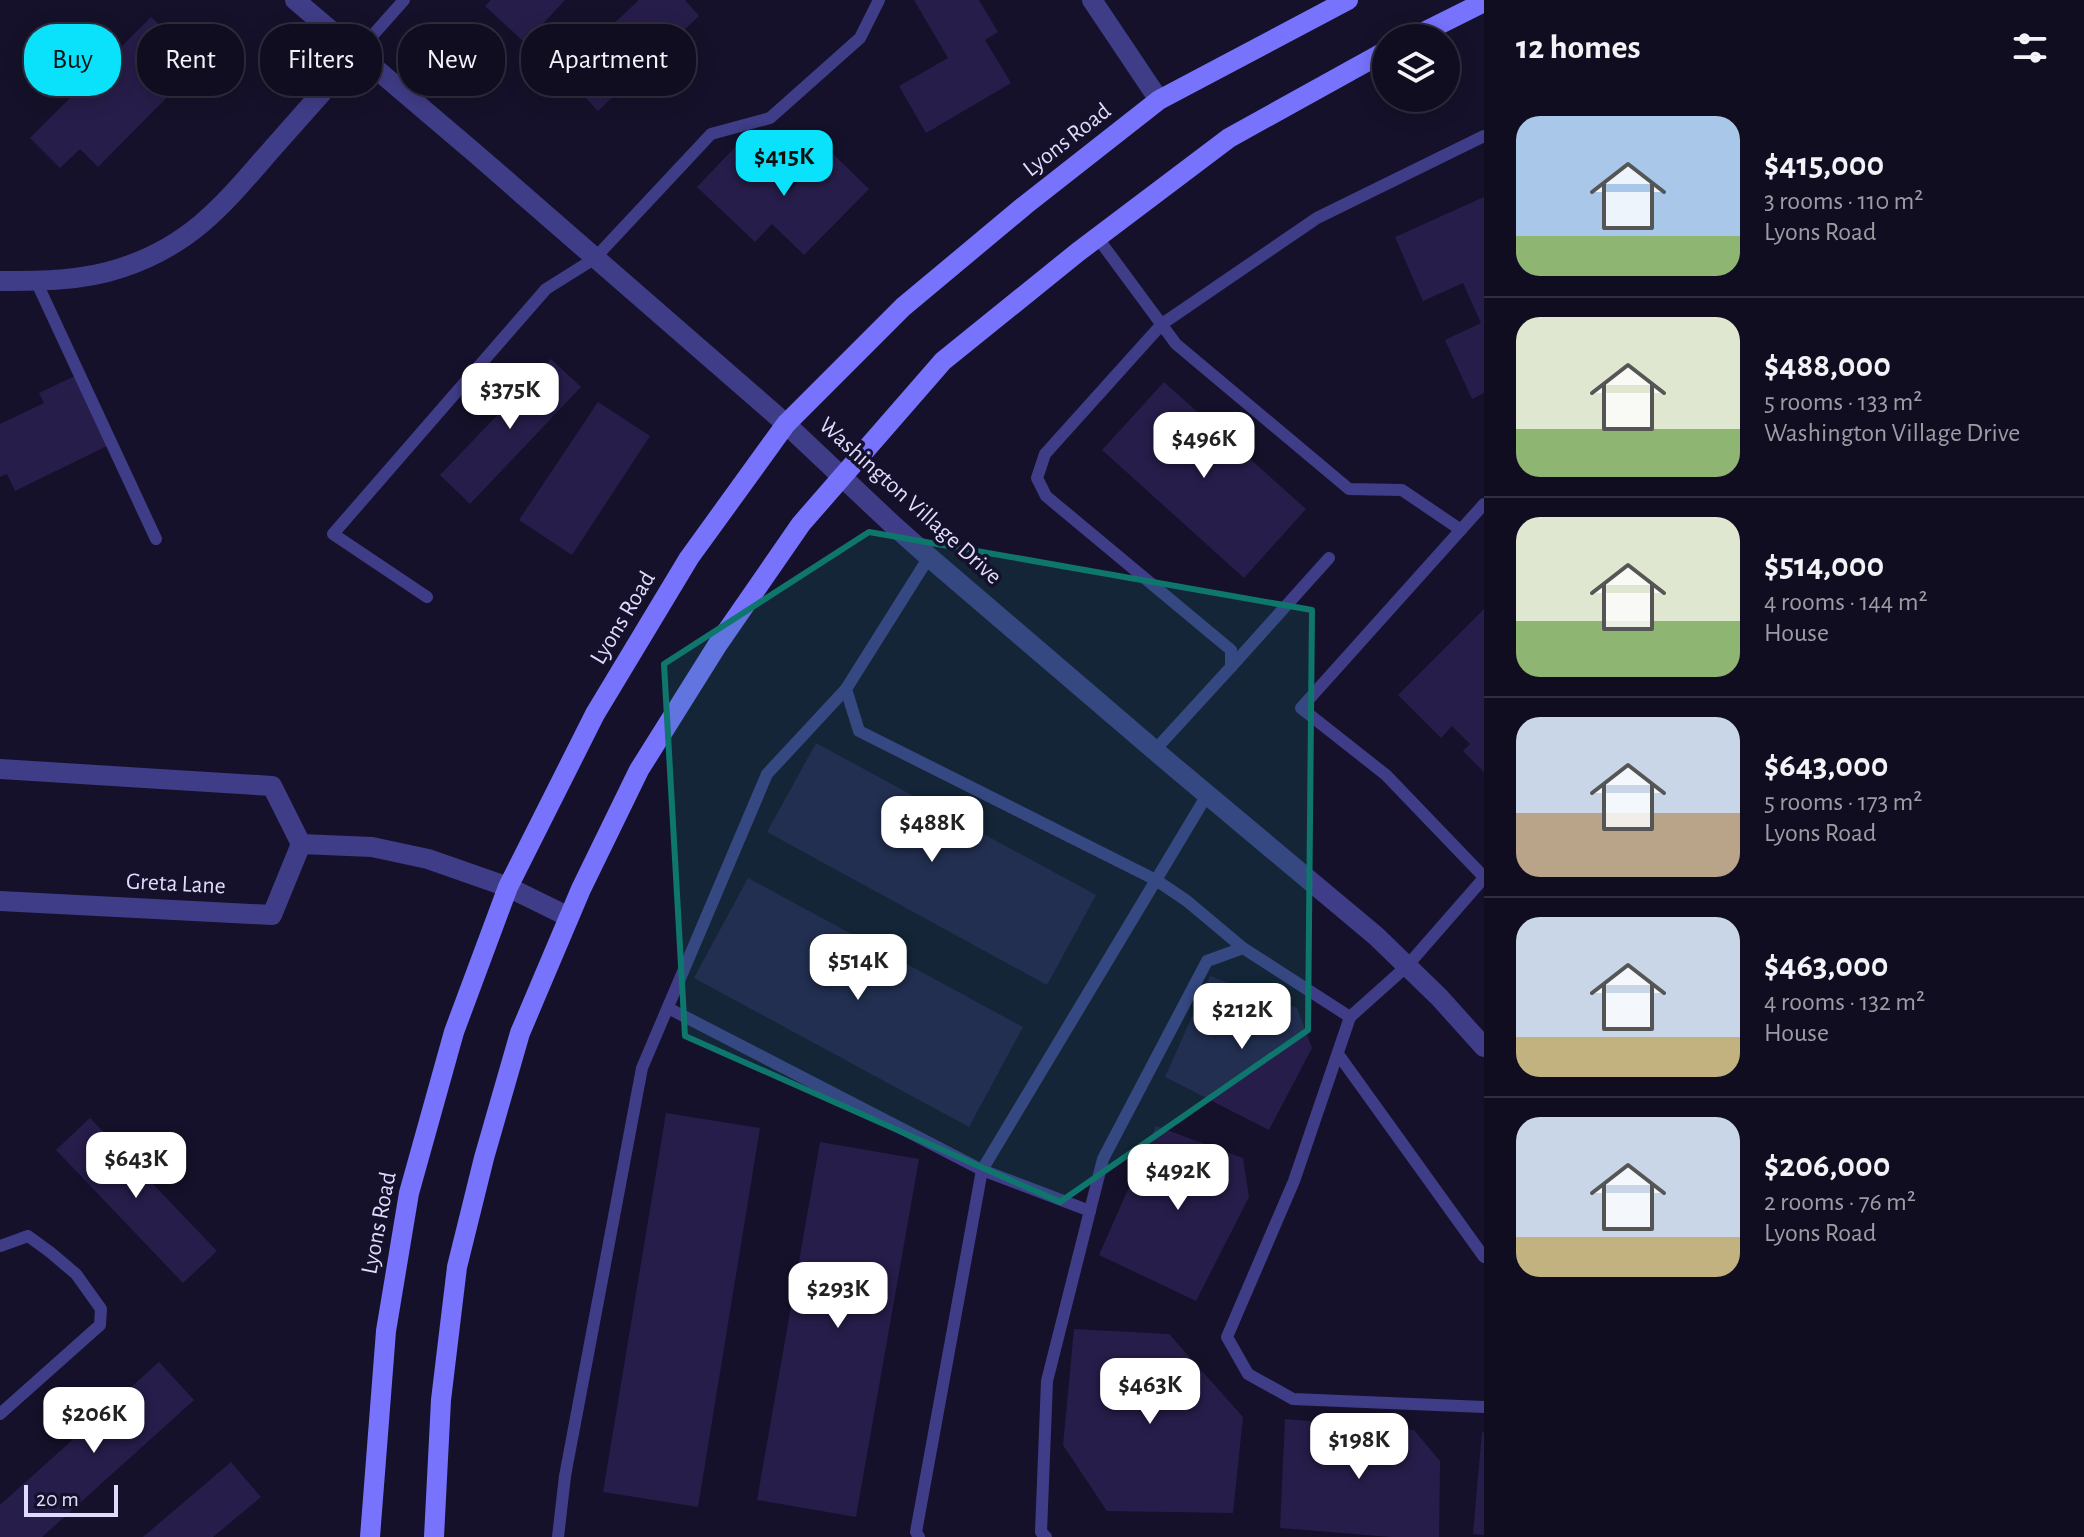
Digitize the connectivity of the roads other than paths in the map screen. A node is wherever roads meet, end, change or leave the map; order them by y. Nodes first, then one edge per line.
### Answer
1 (295, 0) edge
2 (404, 0) edge
3 (879, 0) edge
4 (1092, 0) edge
5 (1348, 0) edge
6 (1484, 2) edge
7 (323, 24) edge
8 (1440, 24) edge
9 (382, 25) edge
10 (1372, 59) edge
11 (382, 74) edge
12 (319, 96) edge
13 (1159, 100) junction
14 (1484, 136) edge
15 (1097, 237) junction
16 (594, 259) junction
17 (0, 281) edge
18 (36, 281) junction
19 (1162, 324) junction
20 (786, 424) junction
21 (842, 477) junction
22 (1484, 504) edge
23 (1461, 530) junction
24 (156, 539) dead end
25 (929, 557) junction
26 (1329, 558) dead end
27 (427, 597) dead end
28 (1231, 667) junction
29 (846, 689) junction
30 (1154, 751) junction
31 (0, 769) edge
32 (1207, 795) junction
33 (301, 844) junction
34 (1484, 877) edge
35 (1156, 880) junction
36 (508, 887) junction
37 (0, 901) edge
38 (569, 917) junction
39 (1243, 948) junction
40 (1407, 966) junction
41 (668, 1008) junction
42 (1350, 1017) junction
43 (1484, 1047) edge
44 (1338, 1054) junction
45 (982, 1170) junction
46 (1090, 1211) junction
47 (0, 1246) edge
48 (1484, 1257) edge
49 (1484, 1407) edge
50 (0, 1414) edge
51 (917, 1535) edge
52 (1042, 1535) edge
53 (370, 1537) edge
54 (434, 1537) edge
55 (558, 1537) edge

1 - 7 street, Washington Village Drive
2 - 9 lane
3 - 16 lane
4 - 13 street
5 - 13 main road, Lyons Road
6 - 8 main road
10 - 15 main road
11 - 16 street, Washington Village Drive
12 - 18 street
13 - 20 main road, Lyons Road
14 - 19 lane
15 - 19 lane
15 - 21 main road
16 - 20 street, Washington Village Drive
16 - 27 lane
17 - 18 street
18 - 24 lane
19 - 23 lane
19 - 28 lane
20 - 21 street, Washington Village Drive
20 - 36 main road, Lyons Road
21 - 25 street, Washington Village Drive
21 - 38 main road
22 - 23 lane
23 - 34 lane
25 - 29 lane
25 - 30 street, Washington Village Drive
26 - 28 lane
28 - 30 lane
29 - 35 lane
29 - 41 lane
30 - 32 street, Washington Village Drive
31 - 33 street
32 - 35 lane
32 - 40 street, Washington Village Drive
33 - 36 street
33 - 37 street, Greta Lane
34 - 40 lane
35 - 39 lane
35 - 45 lane
36 - 38 street
36 - 53 main road, Lyons Road
38 - 54 main road
39 - 42 lane
39 - 46 lane
40 - 42 lane
40 - 43 street, Washington Village Drive
41 - 45 lane
41 - 55 lane
42 - 44 lane
44 - 48 lane
44 - 49 lane
45 - 46 lane
45 - 51 lane
46 - 52 lane
47 - 50 lane

